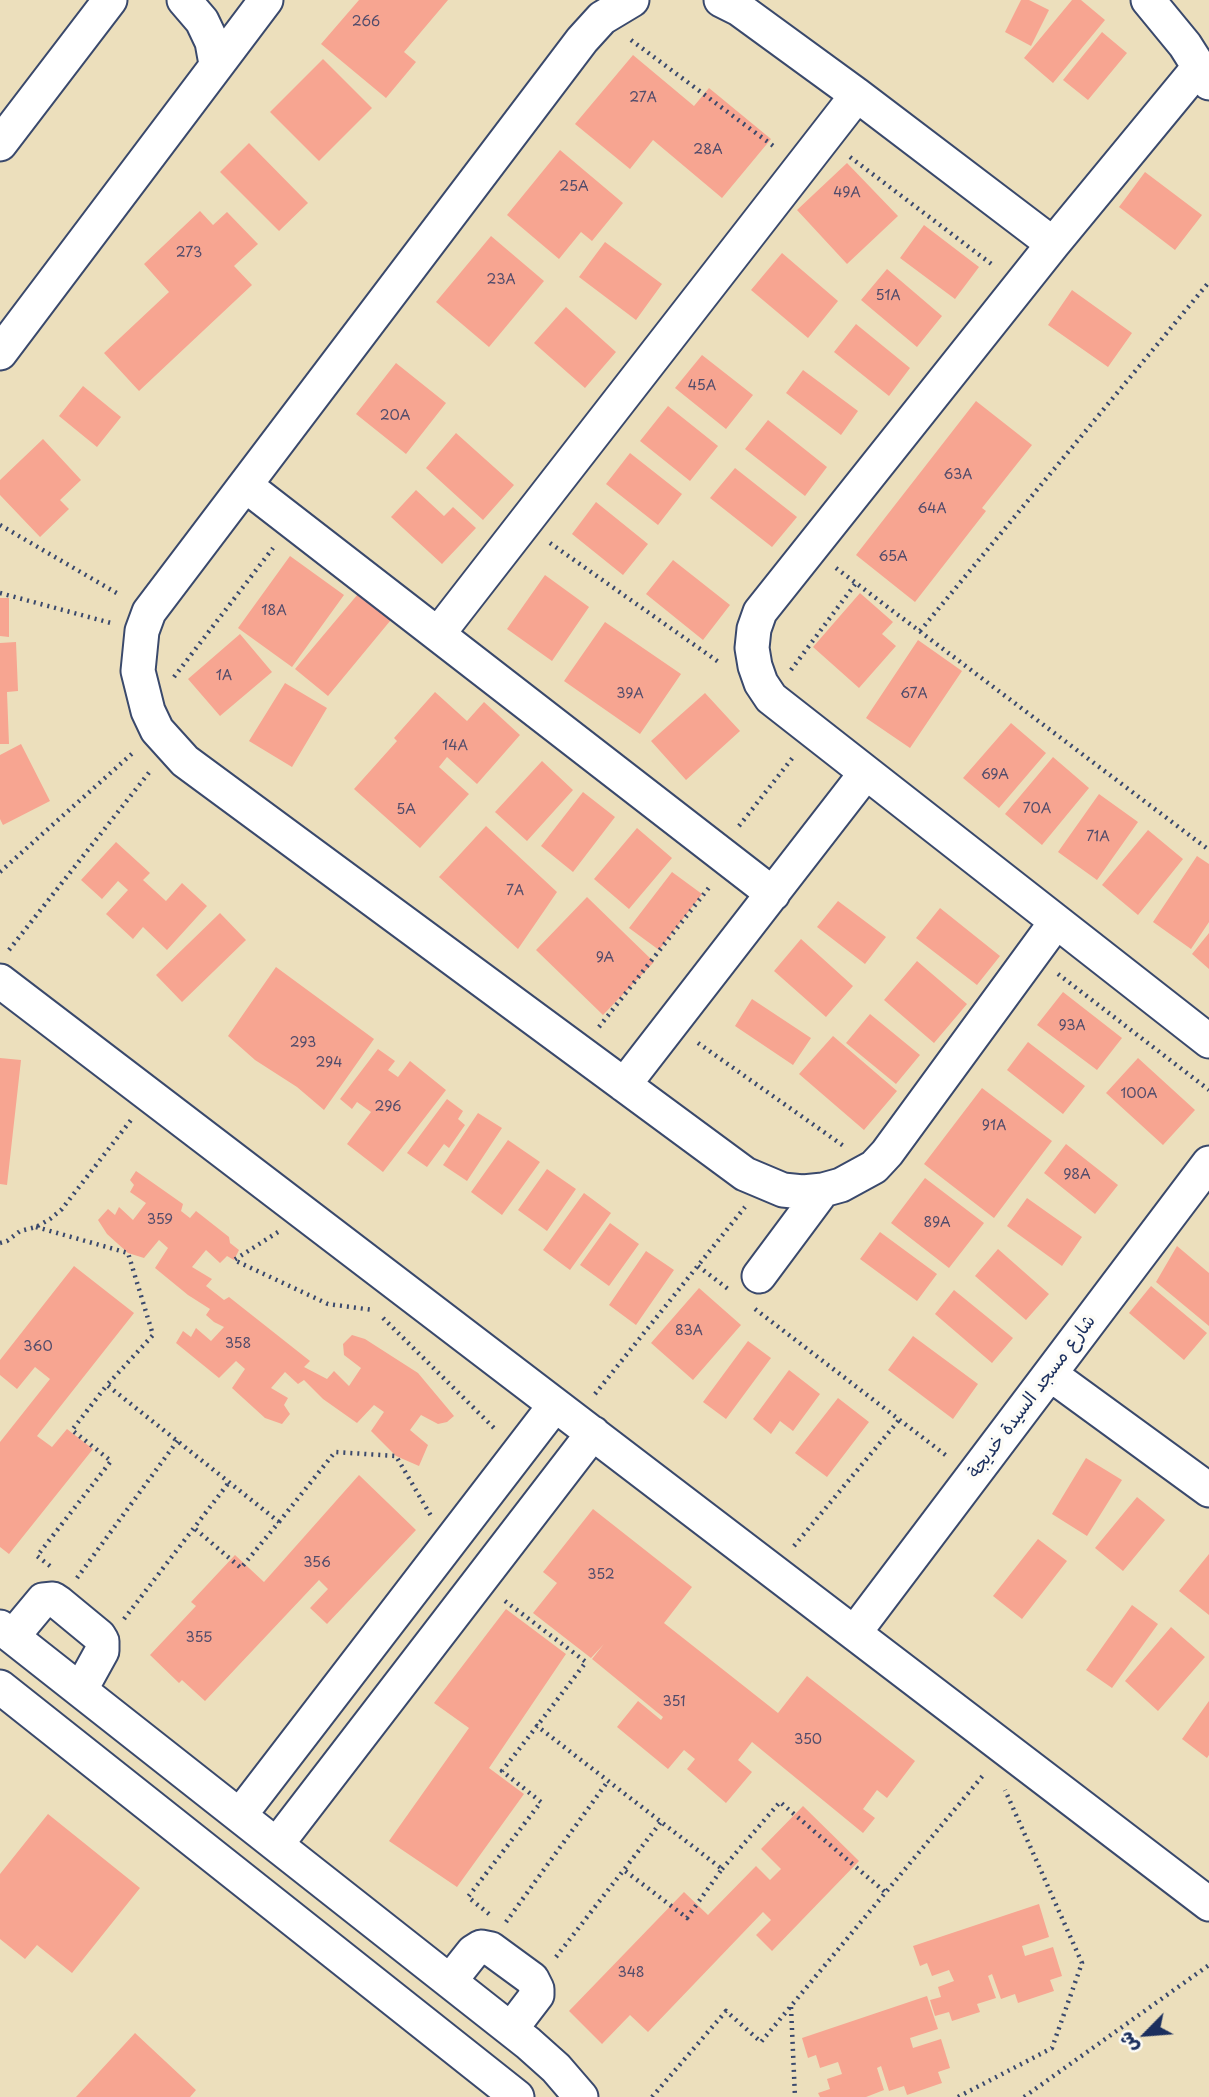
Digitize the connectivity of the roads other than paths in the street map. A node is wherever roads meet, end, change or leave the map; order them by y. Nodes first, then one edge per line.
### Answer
1 (110, 0) edge
2 (184, 0) edge
3 (266, 0) edge
4 (632, 0) edge
5 (721, 0) edge
6 (1148, 0) edge
7 (216, 64) junction
8 (1204, 75) edge
9 (857, 96) junction
10 (0, 144) edge
11 (1053, 244) junction
12 (0, 353) edge
13 (245, 485) junction
14 (438, 634) junction
15 (865, 774) junction
16 (773, 894) junction
17 (1056, 922) junction
18 (4, 966) edge
19 (1209, 1041) edge
20 (624, 1085) junction
21 (1209, 1163) edge
22 (823, 1190) junction
23 (748, 1291) road end
24 (1050, 1374) junction
25 (574, 1419) junction
26 (1209, 1490) edge
27 (447, 1545) junction
28 (482, 1577) junction
29 (7, 1632) edge
30 (855, 1632) junction
31 (0, 1687) edge
32 (81, 1689) junction
33 (240, 1815) junction
34 (277, 1844) junction
35 (1209, 1904) edge
36 (450, 1981) junction
37 (510, 2029) junction
38 (517, 2097) edge
39 (581, 2097) edge

1 - 10 street
2 - 7 street
3 - 7 street
4 - 13 street
5 - 9 street
6 - 8 street
7 - 12 street
8 - 11 street
9 - 11 street
9 - 14 street
11 - 15 street
13 - 14 street
13 - 20 street
14 - 16 street
15 - 16 street
15 - 17 street
16 - 20 street
17 - 19 street
17 - 22 street
18 - 25 street
20 - 22 street
21 - 24 street, شارع مسجد السيدة خديجة
22 - 23 street
24 - 26 street
24 - 30 street, شارع مسجد السيدة خديجة
25 - 27 street
25 - 28 street
25 - 30 street
27 - 28 street
27 - 33 street
28 - 34 street
29 - 32 street
29 - 32 street
30 - 35 street
31 - 38 street
32 - 33 street
33 - 34 street
34 - 36 street
36 - 37 street
36 - 37 street
37 - 39 street

